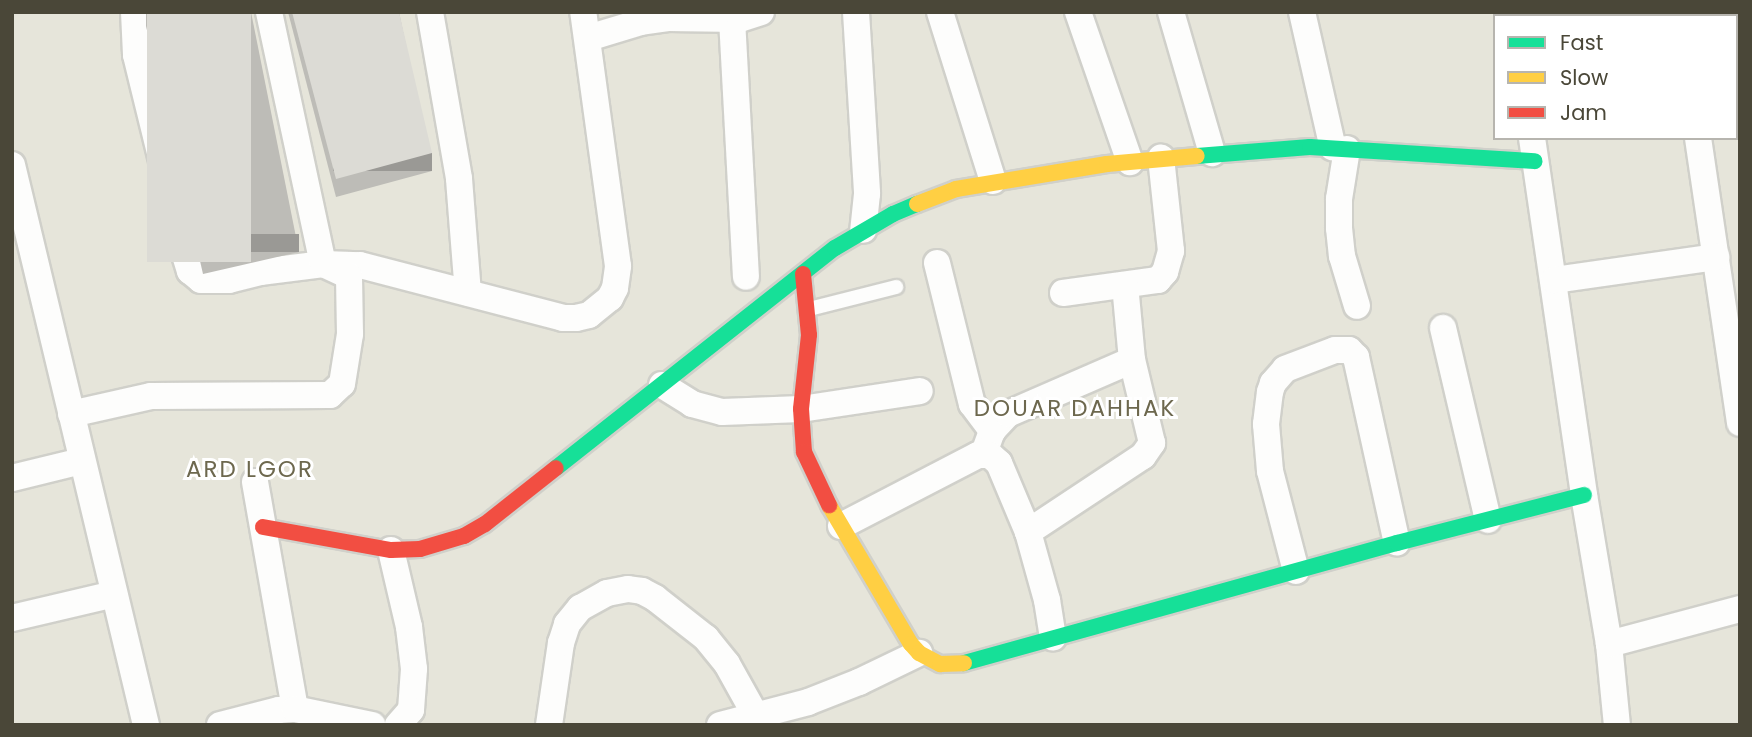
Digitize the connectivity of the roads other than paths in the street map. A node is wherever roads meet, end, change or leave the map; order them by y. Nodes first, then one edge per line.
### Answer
1 (134, 12) edge
2 (269, 12) edge
3 (430, 12) edge
4 (583, 12) edge
5 (761, 12) edge
6 (856, 12) edge
7 (940, 12) edge
8 (1078, 12) edge
9 (1171, 12) edge
10 (1302, 12) edge
11 (732, 19) junction
12 (588, 38) junction
13 (1698, 140) edge
14 (1340, 148) junction
15 (1534, 150) edge
16 (1212, 153) junction
17 (1161, 158) junction
18 (1130, 162) junction
19 (12, 165) edge
20 (993, 181) junction
21 (863, 230) junction
22 (23, 257) edge
23 (1716, 257) junction
24 (937, 263) dead end
25 (323, 264) junction
26 (803, 274) junction
27 (746, 277) dead end
28 (1554, 280) junction
29 (1125, 285) junction
30 (896, 287) dead end
31 (468, 293) junction
32 (1063, 293) dead end
33 (1357, 306) dead end
34 (808, 309) junction
35 (1443, 328) dead end
36 (1132, 360) junction
37 (662, 385) junction
38 (920, 391) dead end
39 (801, 409) junction
40 (71, 414) junction
41 (1740, 423) edge
42 (988, 442) junction
43 (82, 461) junction
44 (12, 478) edge
45 (255, 482) dead end
46 (1584, 495) junction
47 (1488, 520) junction
48 (841, 526) junction
49 (263, 527) junction
50 (1028, 532) junction
51 (1397, 543) junction
52 (391, 550) junction
53 (1296, 571) junction
54 (114, 594) junction
55 (1740, 609) edge
56 (12, 618) edge
57 (1054, 638) junction
58 (1609, 644) junction
59 (919, 653) junction
60 (295, 709) junction
61 (756, 716) junction
62 (146, 725) edge
63 (220, 725) edge
64 (372, 725) edge
65 (398, 725) edge
66 (549, 725) edge
67 (720, 725) edge
68 (1617, 725) edge

1 - 25 street
2 - 25 street
3 - 31 street
4 - 12 street
5 - 11 street
6 - 21 street
7 - 20 street
8 - 18 street
9 - 16 street
10 - 14 street
11 - 12 street
11 - 27 street
12 - 31 street
13 - 23 street
14 - 15 street
14 - 16 street
14 - 33 street
15 - 28 street
16 - 17 street
17 - 18 street
17 - 29 street
18 - 20 street
19 - 22 street
20 - 21 street
21 - 26 street
22 - 40 street
23 - 28 street
23 - 41 street
24 - 42 street
25 - 31 street
25 - 40 street
26 - 34 street
26 - 37 street
28 - 46 street
29 - 32 street
29 - 36 street
30 - 34 lane
34 - 39 street
35 - 47 street
36 - 42 street
36 - 50 street
37 - 39 street
37 - 52 street
38 - 39 street
39 - 48 street
40 - 43 street
42 - 48 street
42 - 50 street
43 - 44 street
43 - 54 street
45 - 49 street
46 - 47 street
46 - 58 street
47 - 51 street
48 - 59 street
49 - 52 street
49 - 60 street
50 - 57 street
51 - 53 street
51 - 53 street
52 - 65 street
53 - 57 street
54 - 56 street
54 - 62 street
55 - 58 street
57 - 59 street
58 - 68 street
59 - 61 street
60 - 63 street
60 - 64 street
61 - 66 street
61 - 67 street

